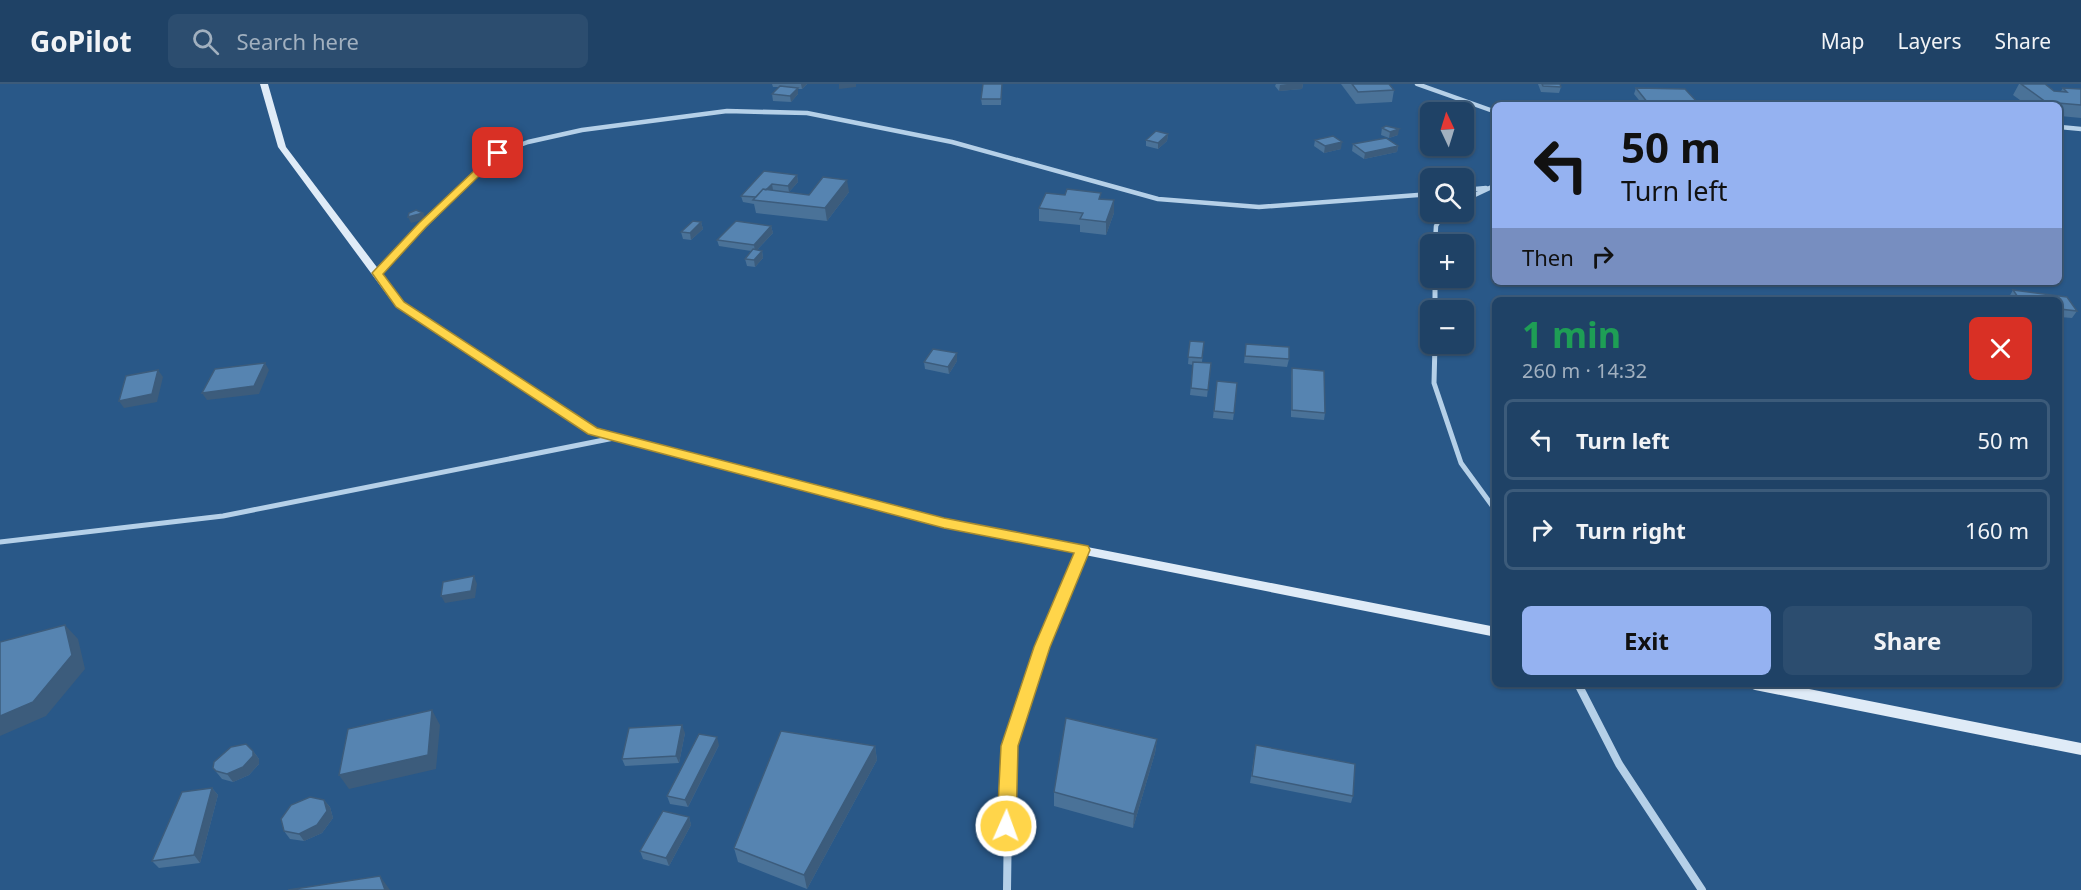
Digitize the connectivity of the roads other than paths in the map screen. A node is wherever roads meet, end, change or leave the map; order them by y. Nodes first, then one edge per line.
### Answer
1 (264, 84) edge
2 (1417, 84) edge
3 (1492, 111) edge
4 (2062, 127) edge
5 (2081, 129) edge
6 (1492, 186) edge
7 (1492, 186) edge
8 (1474, 189) edge
9 (1420, 195) edge
10 (1474, 195) edge
11 (377, 273) junction
12 (1435, 354) edge
13 (618, 438) junction
14 (1492, 506) edge
15 (0, 542) edge
16 (1083, 550) junction
17 (1492, 631) edge
18 (1579, 687) edge
19 (1770, 687) edge
20 (2081, 749) edge
21 (1007, 890) edge
22 (1702, 890) edge

1 - 11 main road
2 - 3 street
4 - 5 street
6 - 8 street
7 - 10 street
9 - 11 street
11 - 13 main road
12 - 14 street
13 - 15 street
13 - 16 main road
16 - 17 main road
16 - 21 street
18 - 22 street
19 - 20 main road

